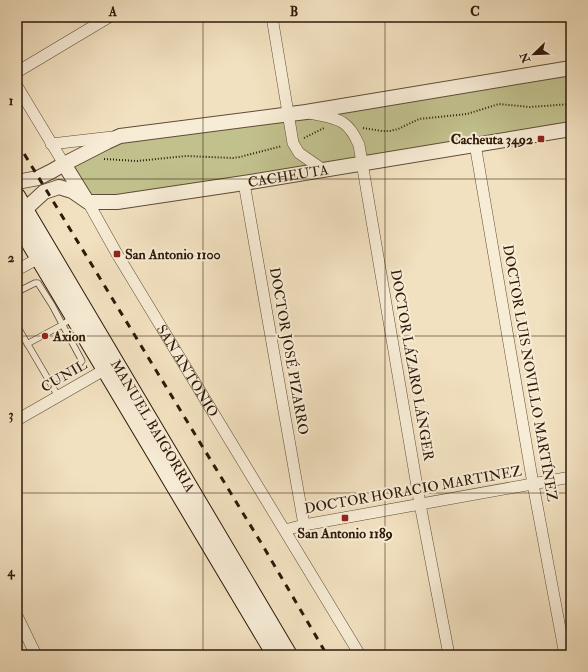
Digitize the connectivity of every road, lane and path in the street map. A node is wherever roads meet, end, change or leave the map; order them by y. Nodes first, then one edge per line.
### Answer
1 (108, 17) edge
2 (272, 17) edge
3 (571, 68) edge
4 (17, 72) edge
5 (17, 86) edge
6 (571, 104) edge
7 (306, 112) junction
8 (288, 115) junction
9 (346, 124) junction
10 (571, 129) edge
11 (120, 136) junction
12 (293, 143) junction
13 (51, 144) junction
14 (475, 144) junction
15 (102, 159) dead end
16 (362, 163) junction
17 (64, 164) junction
18 (322, 169) junction
19 (17, 182) edge
20 (244, 182) junction
21 (17, 196) edge
22 (88, 202) junction
23 (20, 215) edge
24 (39, 258) junction
25 (17, 270) edge
26 (17, 292) edge
27 (63, 299) junction
28 (73, 318) junction
29 (17, 326) edge
30 (85, 338) junction
31 (27, 344) junction
32 (104, 370) junction
33 (50, 382) junction
34 (58, 396) junction
35 (17, 420) edge
36 (571, 477) edge
37 (533, 484) junction
38 (420, 504) junction
39 (304, 525) junction
40 (285, 530) junction
41 (17, 616) edge
42 (36, 655) edge
43 (275, 655) edge
44 (289, 655) edge
45 (360, 655) edge
46 (450, 655) edge
47 (565, 655) edge

1 - 4 street
2 - 8 street
3 - 7 street
5 - 13 street, SAN ANTONIO
6 - 9 path
7 - 8 street
7 - 9 street
8 - 11 street
8 - 12 street
9 - 12 path
9 - 16 street, DOCTOR LÁZARO LÁNGER
10 - 14 street, CACHEUTA
11 - 13 street
11 - 17 street
12 - 15 path
12 - 18 street
13 - 17 street, SAN ANTONIO
14 - 16 street, CACHEUTA
14 - 37 street, DOCTOR LUIS NOVILLO MARTÍNEZ
16 - 18 street, CACHEUTA
16 - 38 street, DOCTOR LÁZARO LÁNGER
17 - 19 street
17 - 22 street, SAN ANTONIO
18 - 20 street, CACHEUTA
20 - 22 street, CACHEUTA
20 - 39 street, DOCTOR JOSÉ PIZARRO
21 - 23 main road, MANUEL BAIGORRIA
22 - 23 street
22 - 40 street, SAN ANTONIO
23 - 24 main road, MANUEL BAIGORRIA
23 - 27 main road, MANUEL BAIGORRIA
24 - 25 street
24 - 27 main road, MANUEL BAIGORRIA
26 - 27 lane
27 - 28 main road, MANUEL BAIGORRIA
27 - 28 lane
28 - 30 main road, MANUEL BAIGORRIA
28 - 30 lane
28 - 31 lane
29 - 31 lane
30 - 32 main road, MANUEL BAIGORRIA
30 - 33 lane
30 - 44 main road, MANUEL BAIGORRIA
31 - 33 lane
32 - 34 street, CUNIL
32 - 43 main road, MANUEL BAIGORRIA
33 - 34 lane
34 - 35 street, CUNIL
36 - 37 street, DOCTOR HORACIO MARTINEZ
37 - 38 street, DOCTOR HORACIO MARTINEZ
37 - 47 street, DOCTOR LUIS NOVILLO MARTÍNEZ
38 - 39 street, DOCTOR HORACIO MARTINEZ
38 - 46 street, DOCTOR LÁZARO LÁNGER
39 - 40 street, DOCTOR HORACIO MARTINEZ
40 - 45 street, SAN ANTONIO
41 - 42 street

